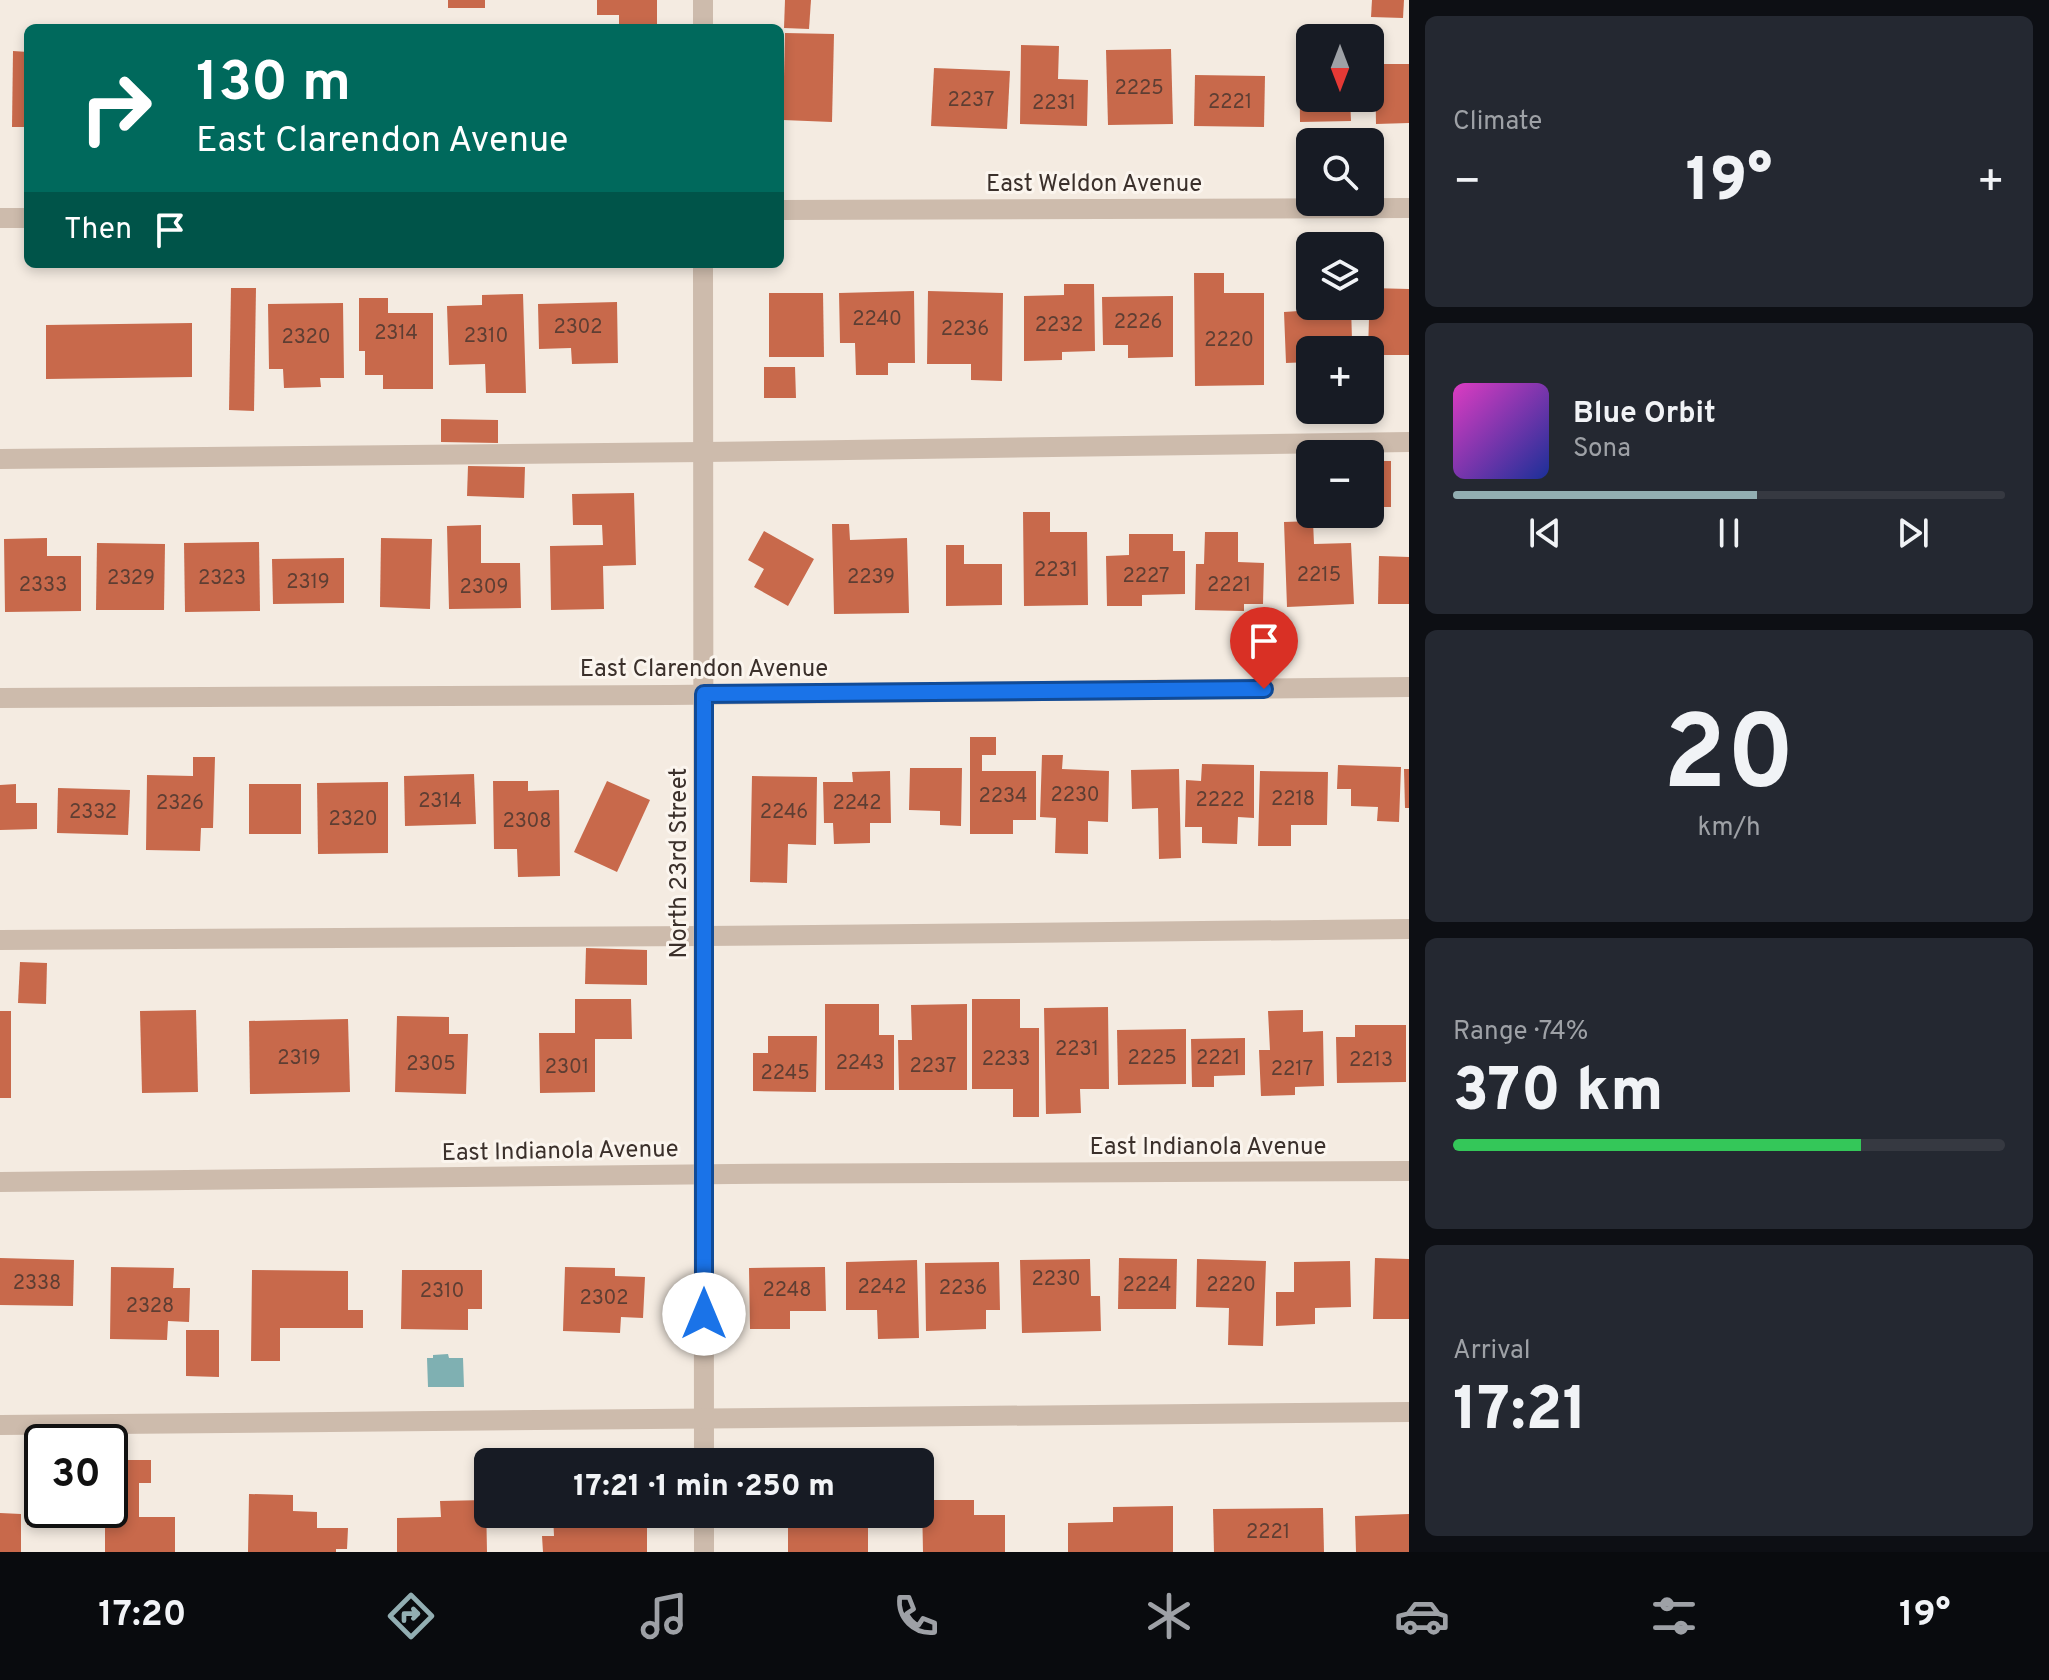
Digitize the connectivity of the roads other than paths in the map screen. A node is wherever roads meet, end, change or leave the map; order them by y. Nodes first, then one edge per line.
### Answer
1 (703, 0) edge
2 (703, 24) edge
3 (1409, 208) edge
4 (784, 210) edge
5 (0, 218) edge
6 (24, 218) edge
7 (703, 268) edge
8 (1409, 442) edge
9 (704, 452) junction
10 (0, 459) edge
11 (1409, 687) edge
12 (704, 694) junction
13 (0, 698) edge
14 (1409, 929) edge
15 (704, 936) junction
16 (0, 940) edge
17 (1409, 1171) edge
18 (704, 1174) junction
19 (0, 1182) edge
20 (1409, 1412) edge
21 (704, 1420) junction
22 (0, 1425) edge
23 (704, 1448) edge
24 (704, 1528) edge
25 (704, 1552) edge

1 - 2 street
3 - 4 street, East Weldon Avenue
5 - 6 street
7 - 9 street, North 23rd Street
8 - 9 street
9 - 10 street
9 - 12 street, North 23rd Street
11 - 12 street, East Clarendon Avenue
12 - 13 street, East Clarendon Avenue
12 - 15 street, North 23rd Street
14 - 15 street
15 - 16 street
15 - 18 street, North 23rd Street
17 - 18 street, East Indianola Avenue
18 - 19 street, East Indianola Avenue
18 - 21 street, North 23rd Street
20 - 21 street
21 - 22 street
21 - 23 street, North 23rd Street
24 - 25 street

